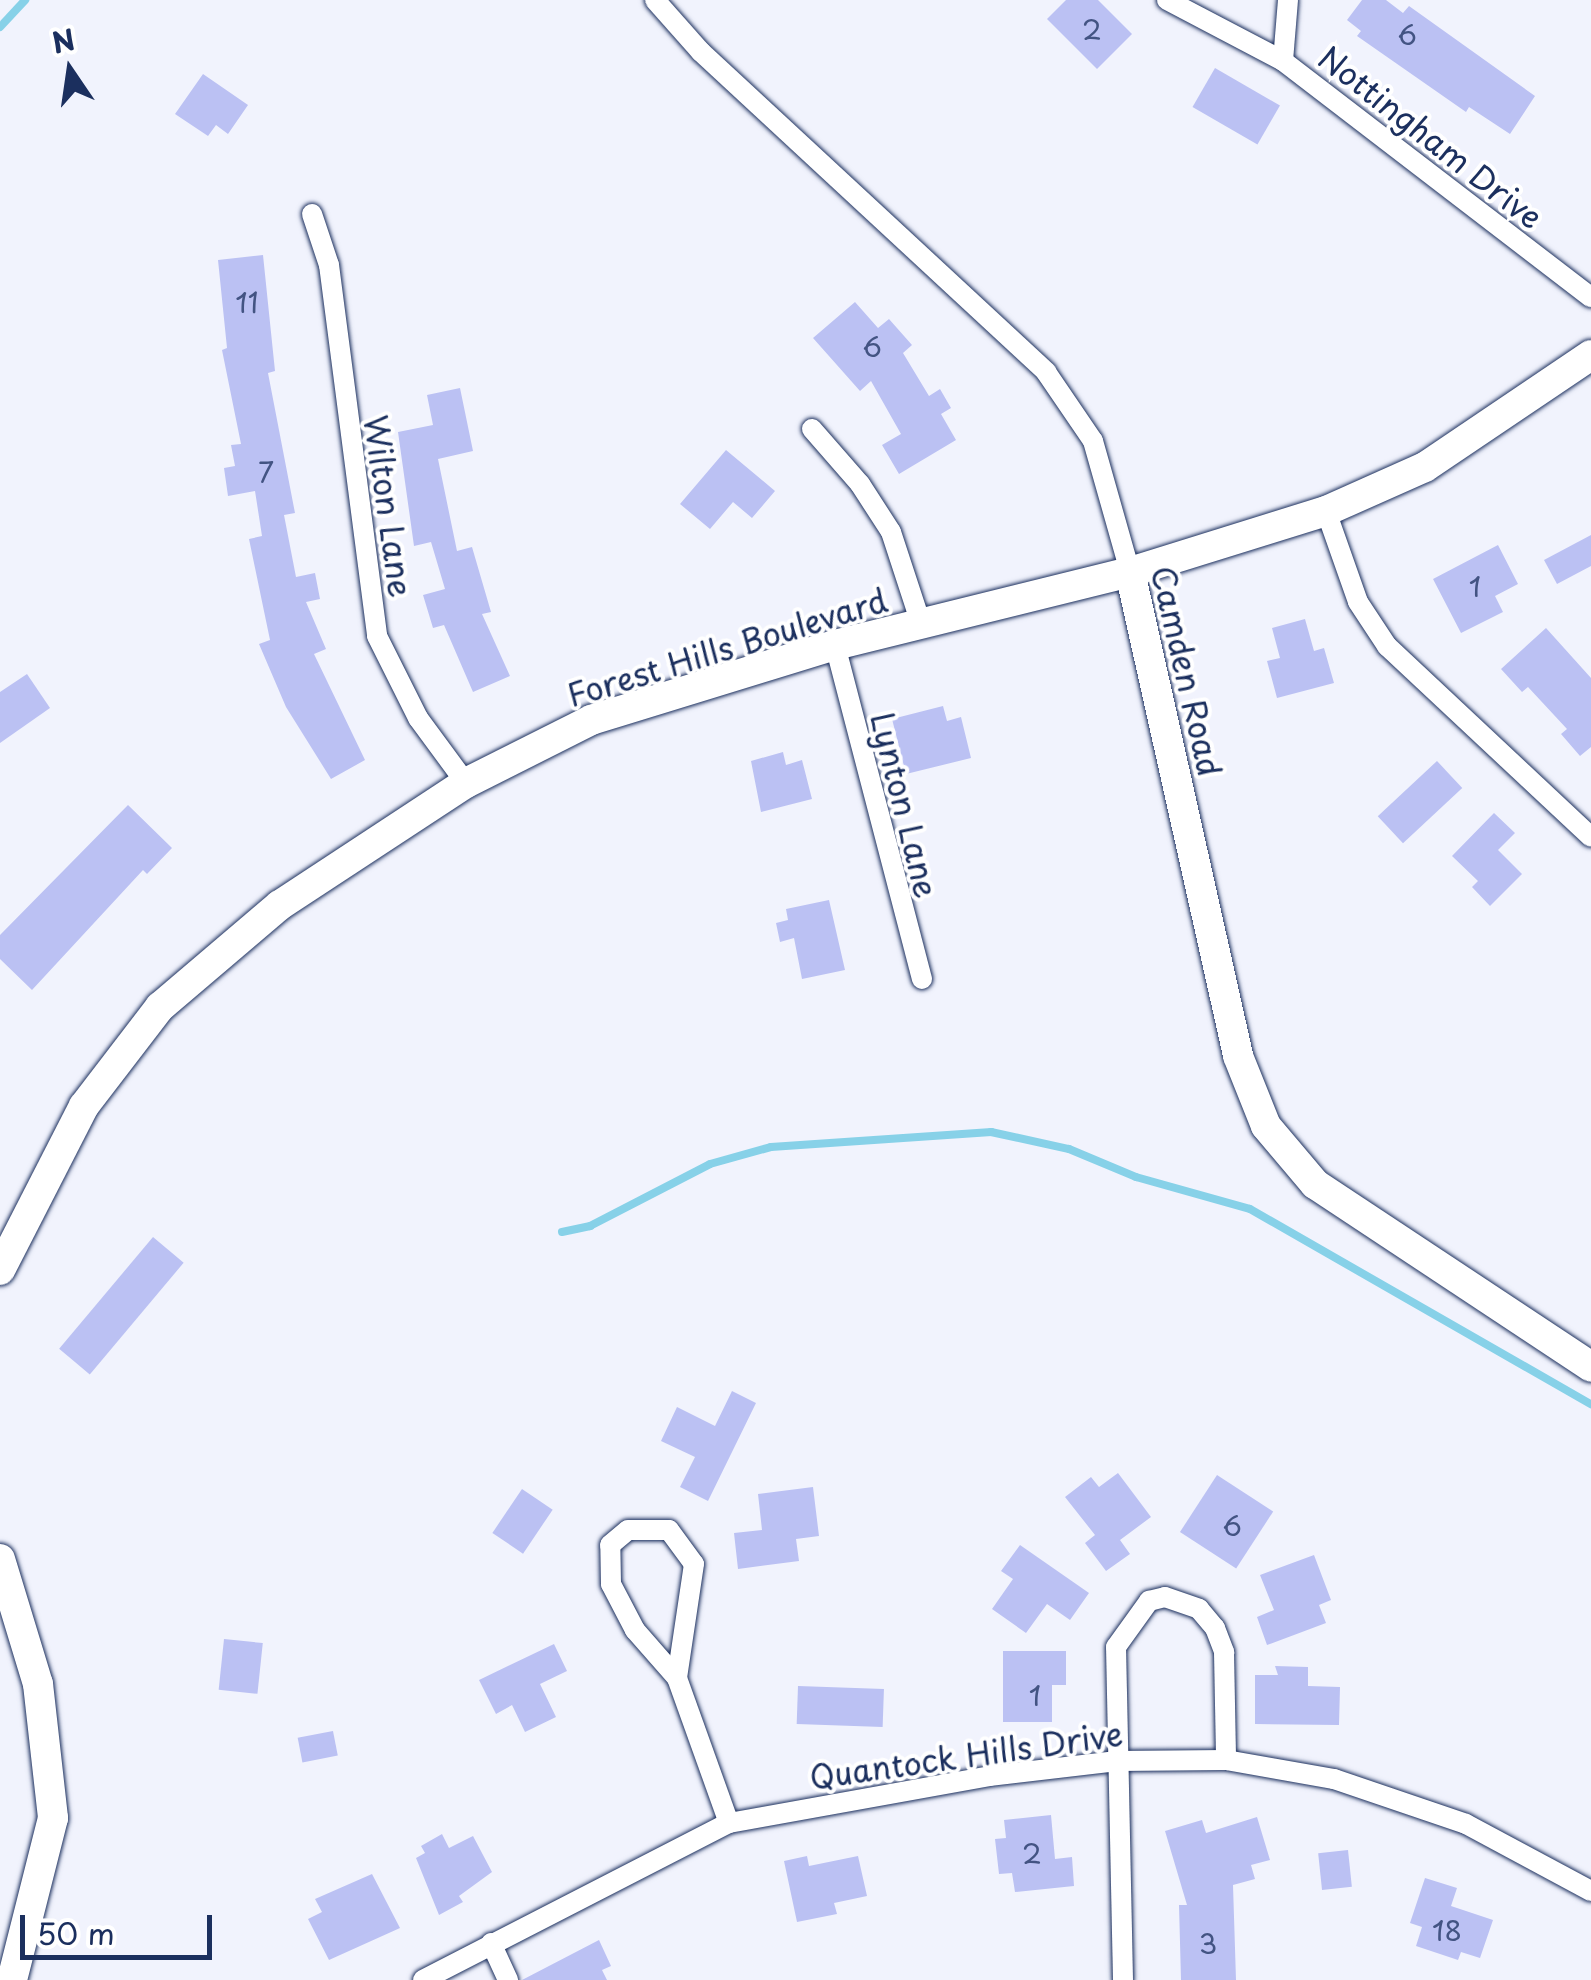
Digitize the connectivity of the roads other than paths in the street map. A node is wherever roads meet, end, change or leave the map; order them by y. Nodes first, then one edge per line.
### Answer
1 (654, 0) edge
2 (1167, 0) edge
3 (1288, 0) edge
4 (1283, 62) junction
5 (312, 214) dead end
6 (1591, 298) edge
7 (1591, 356) edge
8 (812, 430) dead end
9 (1326, 511) junction
10 (1130, 572) junction
11 (921, 624) junction
12 (835, 645) junction
13 (466, 783) junction
14 (1591, 836) edge
15 (922, 979) dead end
16 (0, 1270) edge
17 (1591, 1367) edge
18 (0, 1559) edge
19 (677, 1678) junction
20 (1226, 1760) junction
21 (1117, 1761) junction
22 (729, 1823) junction
23 (1591, 1891) edge
24 (491, 1943) junction
25 (12, 1980) edge
26 (423, 1980) edge
27 (508, 1980) edge
28 (1123, 1980) edge

1 - 10 street, Camden Road
2 - 4 street
3 - 4 street, Nottingham Drive
4 - 6 street, Nottingham Drive
5 - 13 street, Wilton Lane
7 - 9 main road, Forest Hills Boulevard
8 - 11 street
9 - 10 main road, Forest Hills Boulevard
9 - 14 street
10 - 11 main road, Forest Hills Boulevard
10 - 17 main road, Camden Road
11 - 12 main road, Forest Hills Boulevard
12 - 13 main road, Forest Hills Boulevard
12 - 15 street, Lynton Lane
13 - 16 main road, Forest Hills Boulevard
18 - 25 main road
19 - 19 street
19 - 22 street
20 - 21 street, Quantock Hills Drive
20 - 21 street
20 - 23 street, Quantock Hills Drive
21 - 22 street, Quantock Hills Drive
21 - 28 street
22 - 24 street, Quantock Hills Drive
24 - 26 street, Quantock Hills Drive
24 - 27 street

